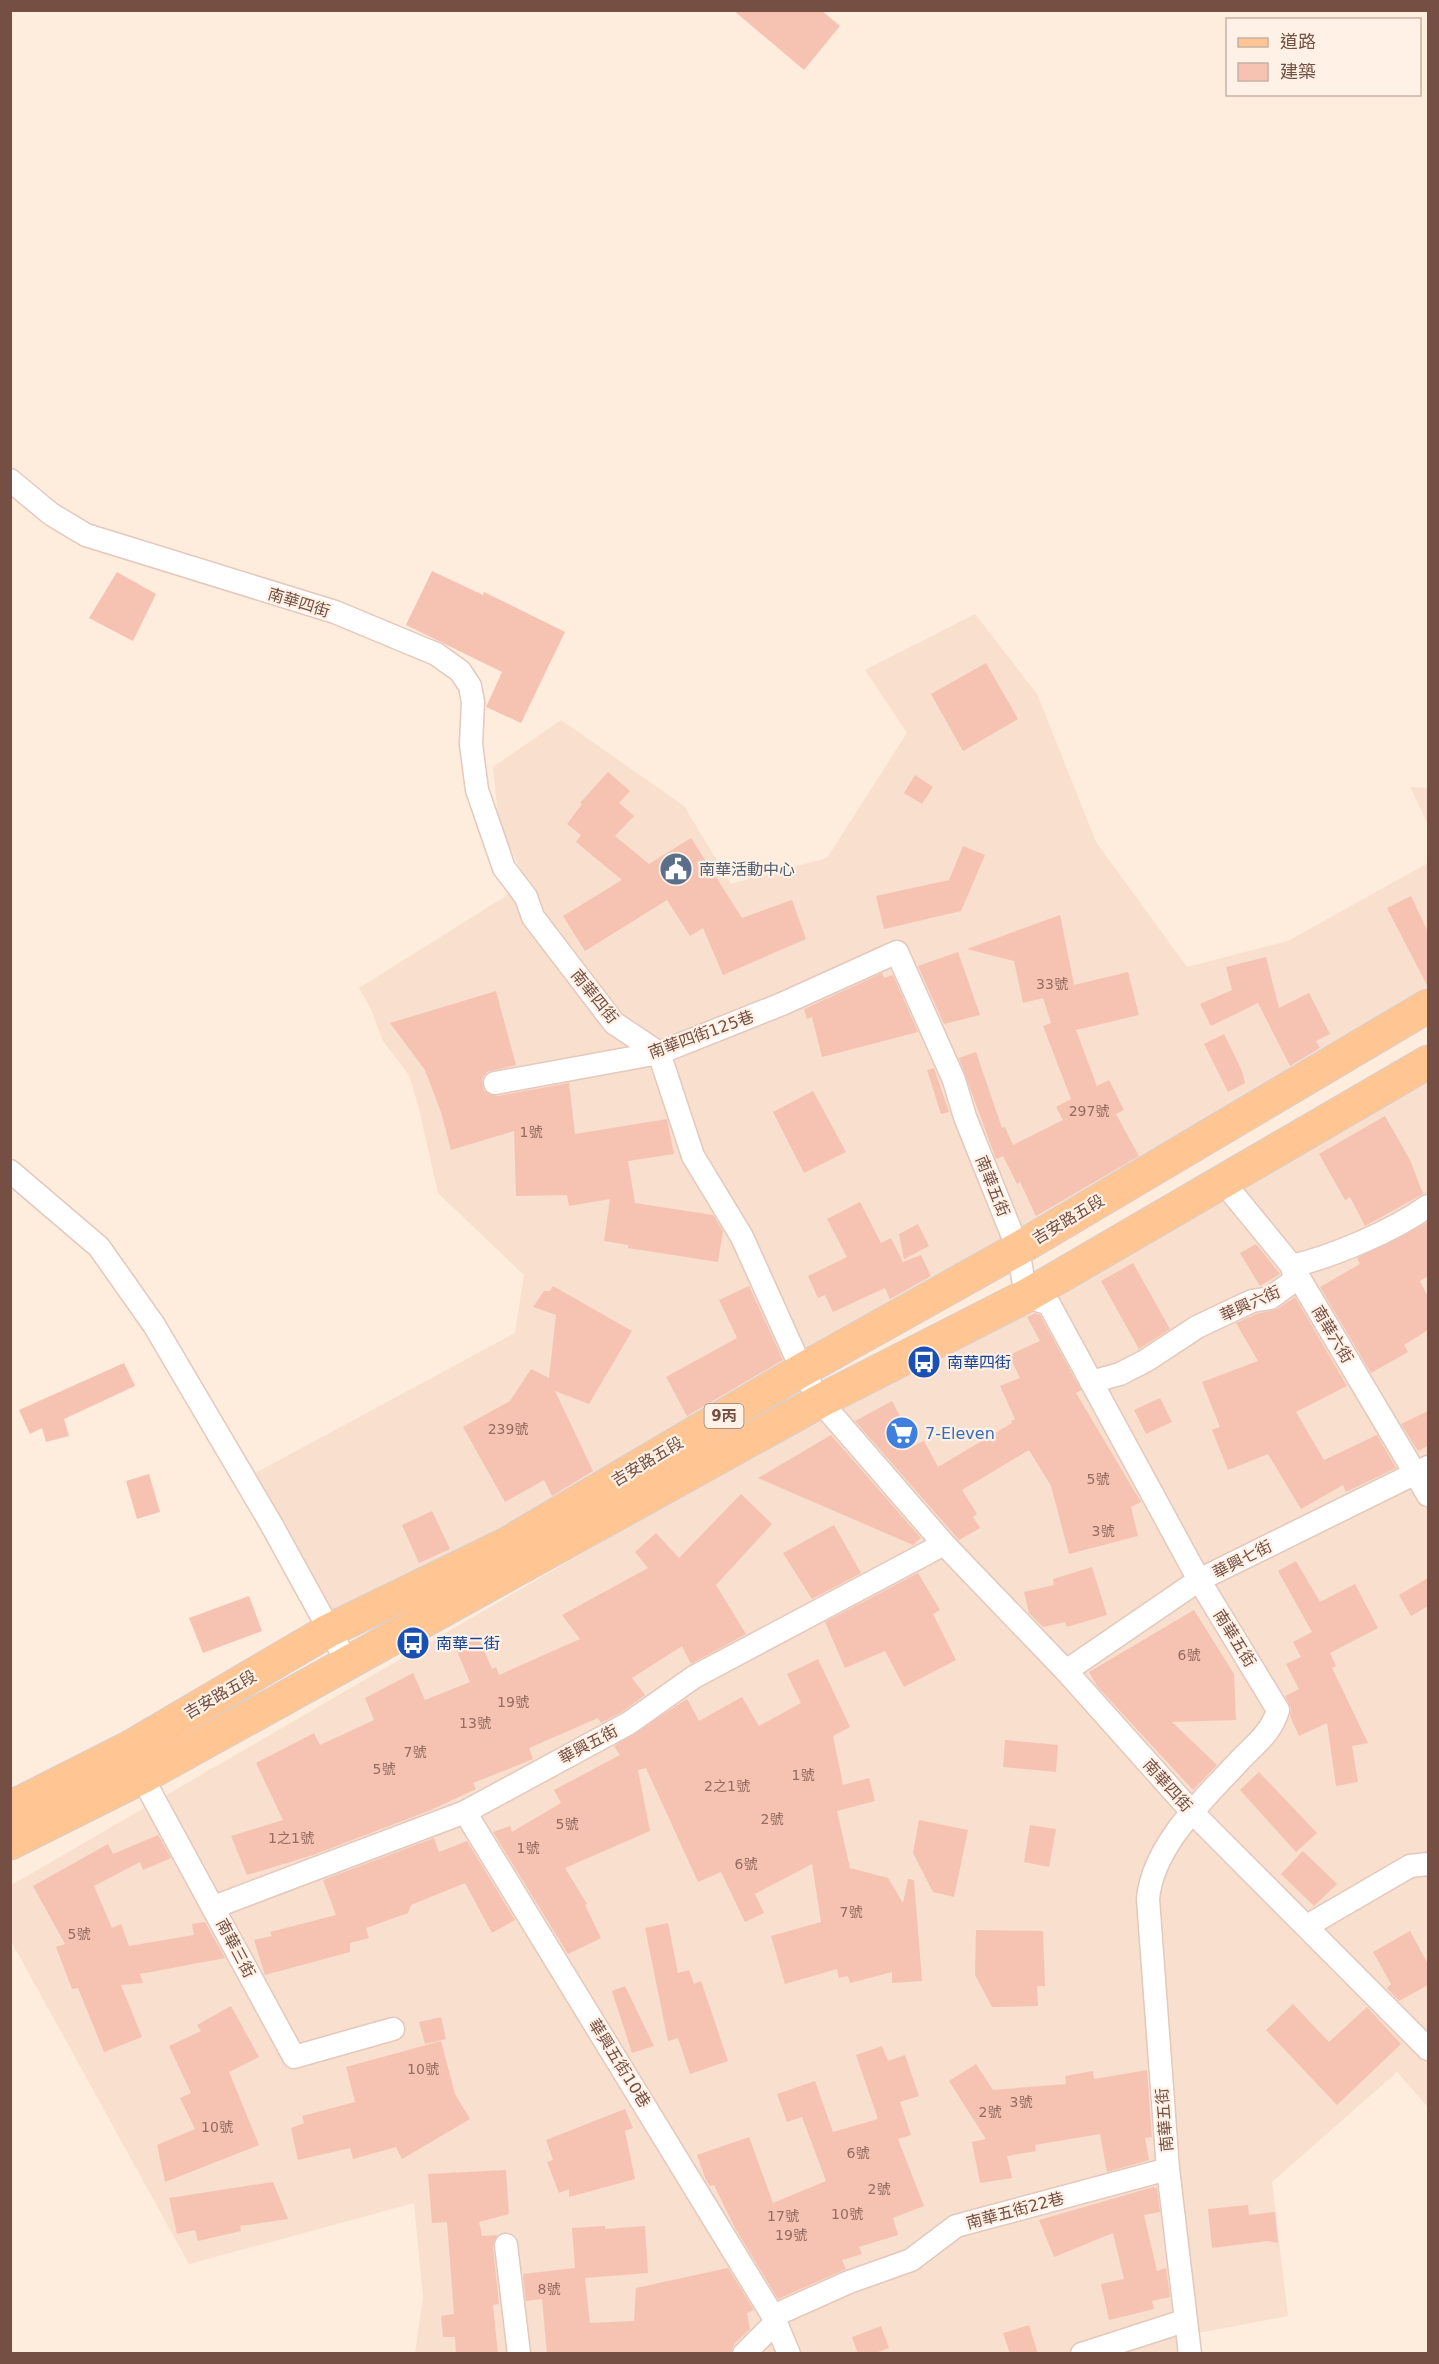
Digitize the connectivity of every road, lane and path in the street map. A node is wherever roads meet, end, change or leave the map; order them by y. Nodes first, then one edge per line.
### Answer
1 (10, 480) edge
2 (897, 952) joint
3 (1428, 1006) edge
4 (659, 1053) junction
5 (1428, 1062) edge
6 (495, 1083) dead end
7 (10, 1171) edge
8 (1224, 1183) junction
9 (1428, 1206) edge
10 (1018, 1249) junction
11 (1292, 1266) junction
12 (1026, 1296) junction
13 (802, 1370) junction
14 (1091, 1382) junction
15 (820, 1401) junction
16 (1421, 1470) edge
17 (1428, 1495) edge
18 (944, 1544) junction
19 (1199, 1580) junction
20 (328, 1631) junction
21 (347, 1662) junction
22 (1066, 1671) junction
23 (127, 1749) junction
24 (142, 1777) junction
25 (10, 1808) edge
26 (465, 1812) junction
27 (1192, 1812) junction
28 (10, 1843) edge
29 (1428, 1864) edge
30 (214, 1907) junction
31 (1307, 1926) junction
32 (393, 2029) dead end
33 (1428, 2049) edge
34 (1168, 2169) junction
35 (506, 2245) dead end
36 (774, 2319) junction
37 (1184, 2321) junction
38 (519, 2354) edge
39 (744, 2354) edge
40 (789, 2354) edge
41 (1082, 2354) edge
42 (1190, 2354) edge

1 - 4 street, 南華四街
2 - 4 street, 南華四街125巷
2 - 10 street, 南華五街
3 - 10 main road, 吉安路五段 / 9丙
4 - 6 street, 南華四街125巷
4 - 13 street, 南華四街
5 - 8 main road, 吉安路五段 / 9丙
7 - 20 street
8 - 11 street, 南華六街
8 - 12 main road, 吉安路五段 / 9丙
9 - 11 street, 華興六街
10 - 12 street, 南華五街
10 - 13 main road, 吉安路五段 / 9丙
11 - 14 street, 華興六街
11 - 16 street, 南華六街
12 - 14 street, 南華五街
12 - 15 main road, 吉安路五段 / 9丙
13 - 15 street, 南華四街
13 - 20 main road, 吉安路五段 / 9丙
14 - 19 street, 南華五街
15 - 18 street, 南華四街
15 - 21 main road, 吉安路五段 / 9丙
16 - 17 street, 南華六街
16 - 19 street, 華興七街
18 - 22 street, 南華四街
18 - 26 street, 華興五街
19 - 22 street, 華興七街
19 - 27 street, 南華五街
20 - 21 street
20 - 23 main road, 吉安路五段 / 9丙
21 - 24 main road, 吉安路五段 / 9丙
22 - 27 street, 南華四街
23 - 24 street, 南華三街
23 - 25 main road, 吉安路五段 / 9丙
24 - 28 main road, 吉安路五段 / 9丙
24 - 30 street, 南華三街
26 - 30 street, 華興五街
26 - 36 street, 華興五街10巷
27 - 31 street, 南華四街
27 - 34 street, 南華五街
29 - 31 street
30 - 32 street, 南華三街
31 - 33 street, 南華四街
34 - 36 street, 南華五街22巷
34 - 37 street, 南華五街
35 - 38 street
36 - 39 street
36 - 40 street, 華興五街10巷
37 - 41 street
37 - 42 street, 南華五街

